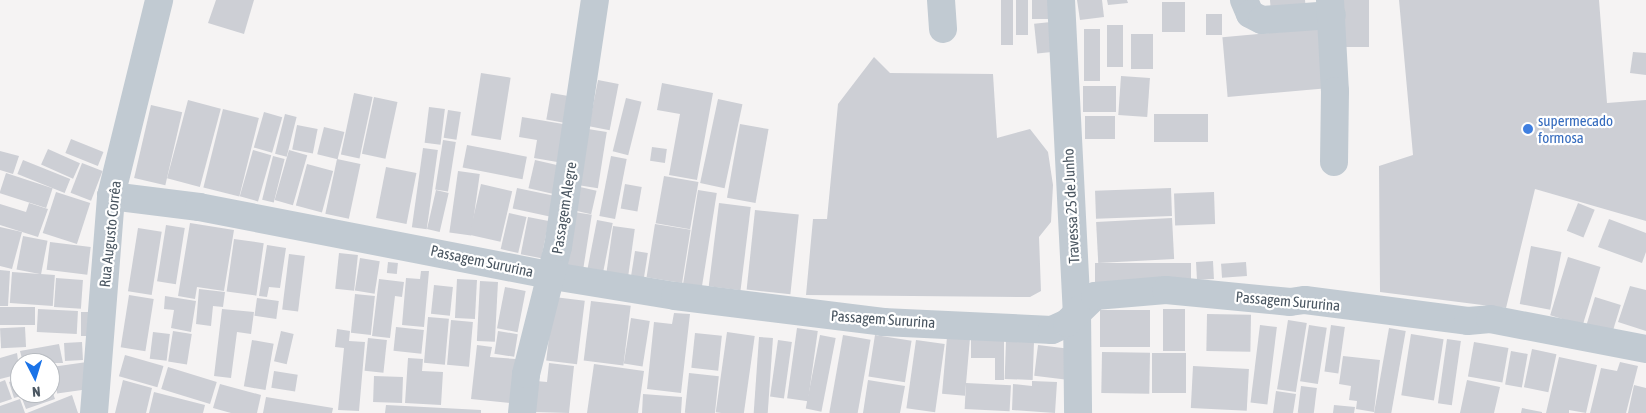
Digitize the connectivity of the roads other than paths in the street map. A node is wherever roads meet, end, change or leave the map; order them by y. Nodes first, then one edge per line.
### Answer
1 (159, 0) edge
2 (595, 0) edge
3 (941, 0) edge
4 (1061, 0) edge
5 (1244, 0) edge
6 (1331, 8) edge
7 (943, 29) dead end
8 (1334, 162) dead end
9 (111, 196) junction
10 (553, 276) junction
11 (1077, 311) junction
12 (1646, 349) edge
13 (94, 413) edge
14 (522, 413) edge
15 (1078, 413) edge

1 - 9 street, Rua Augusto Corrêa
2 - 10 street, Passagem Alegre
3 - 7 street
4 - 11 street, Travessa 25 de Junho
5 - 6 street
6 - 8 street
9 - 10 street, Passagem Sururina
9 - 13 street, Rua Augusto Corrêa
10 - 11 street, Passagem Sururina
10 - 14 street, Passagem Alegre
11 - 12 street, Passagem Sururina
11 - 15 street, Travessa 25 de Junho

